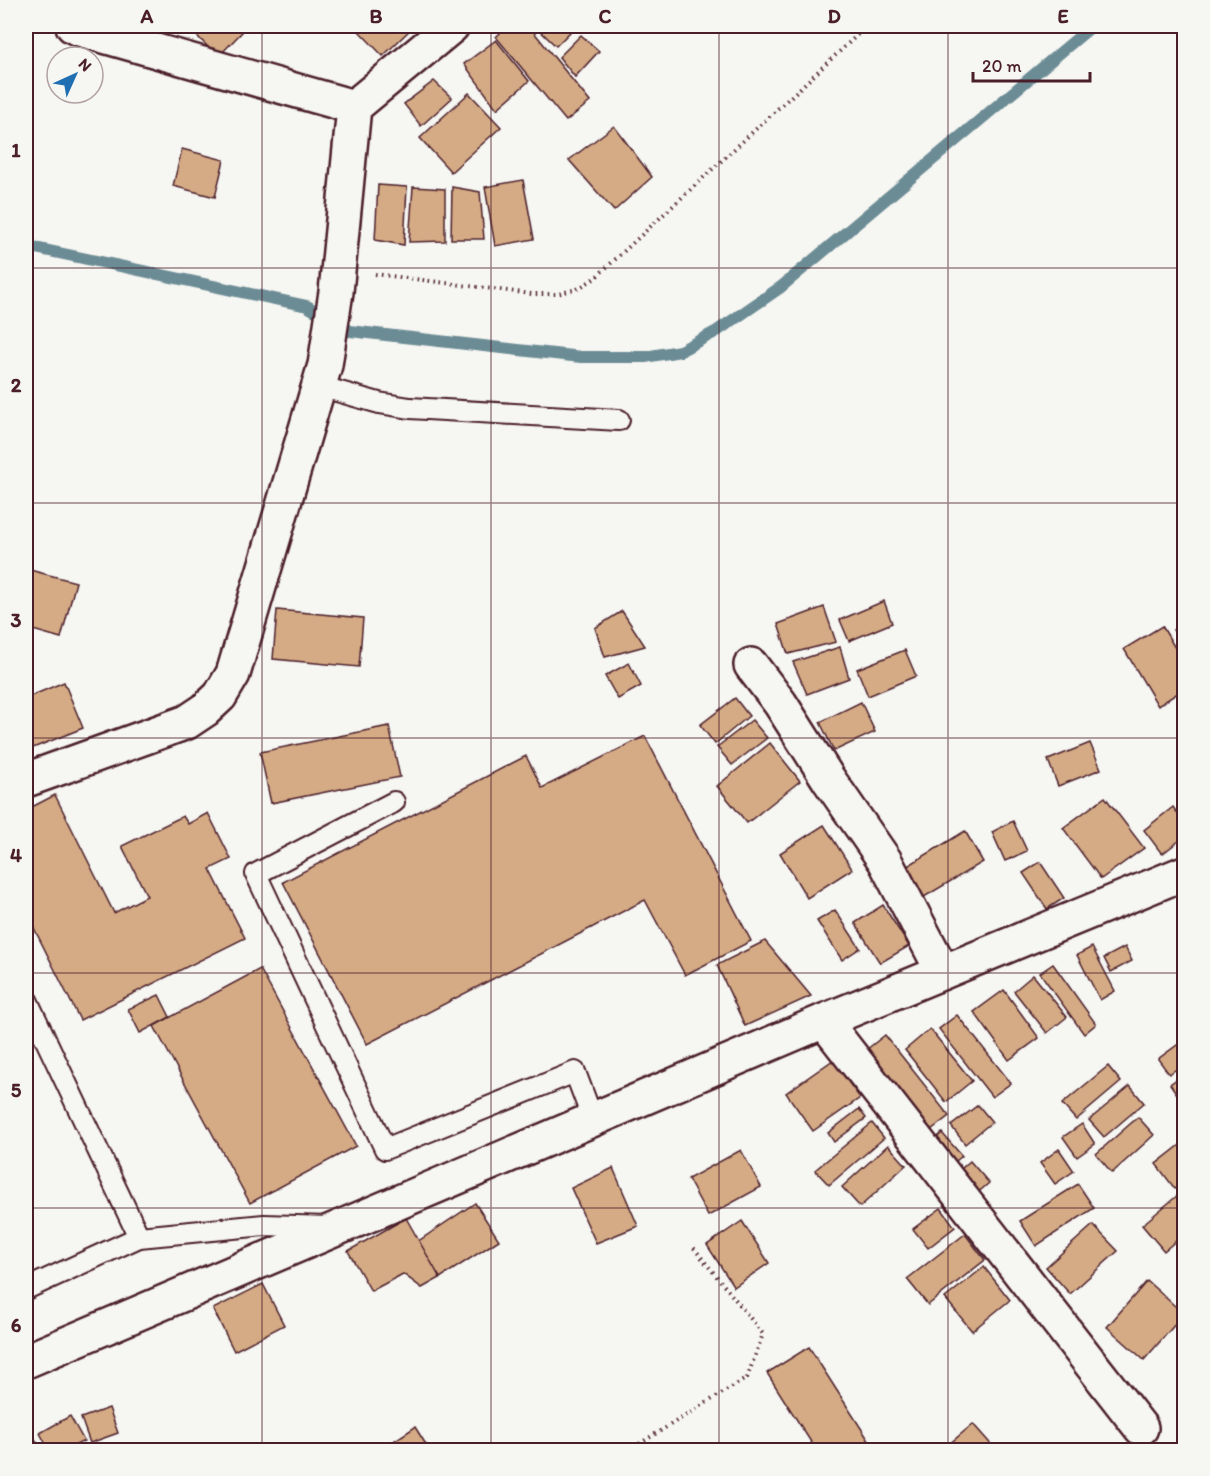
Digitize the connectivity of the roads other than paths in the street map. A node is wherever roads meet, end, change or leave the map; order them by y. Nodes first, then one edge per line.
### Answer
1 (78, 26) edge
2 (453, 26) edge
3 (354, 107) junction
4 (322, 376) junction
5 (620, 420) dead end
6 (751, 665) dead end
7 (26, 780) edge
8 (394, 802) dead end
9 (1185, 873) edge
10 (943, 972) junction
11 (26, 998) edge
12 (824, 1021) junction
13 (593, 1120) junction
14 (340, 1227) junction
15 (139, 1237) junction
16 (26, 1289) edge
17 (26, 1360) edge
18 (1141, 1428) dead end

1 - 3 street
2 - 3 street
3 - 4 street
4 - 5 lane
4 - 7 street
6 - 10 street
8 - 13 lane
9 - 10 street
10 - 12 street
11 - 15 lane
12 - 13 street
12 - 18 street
13 - 14 street
14 - 15 lane
14 - 17 street
15 - 16 lane

